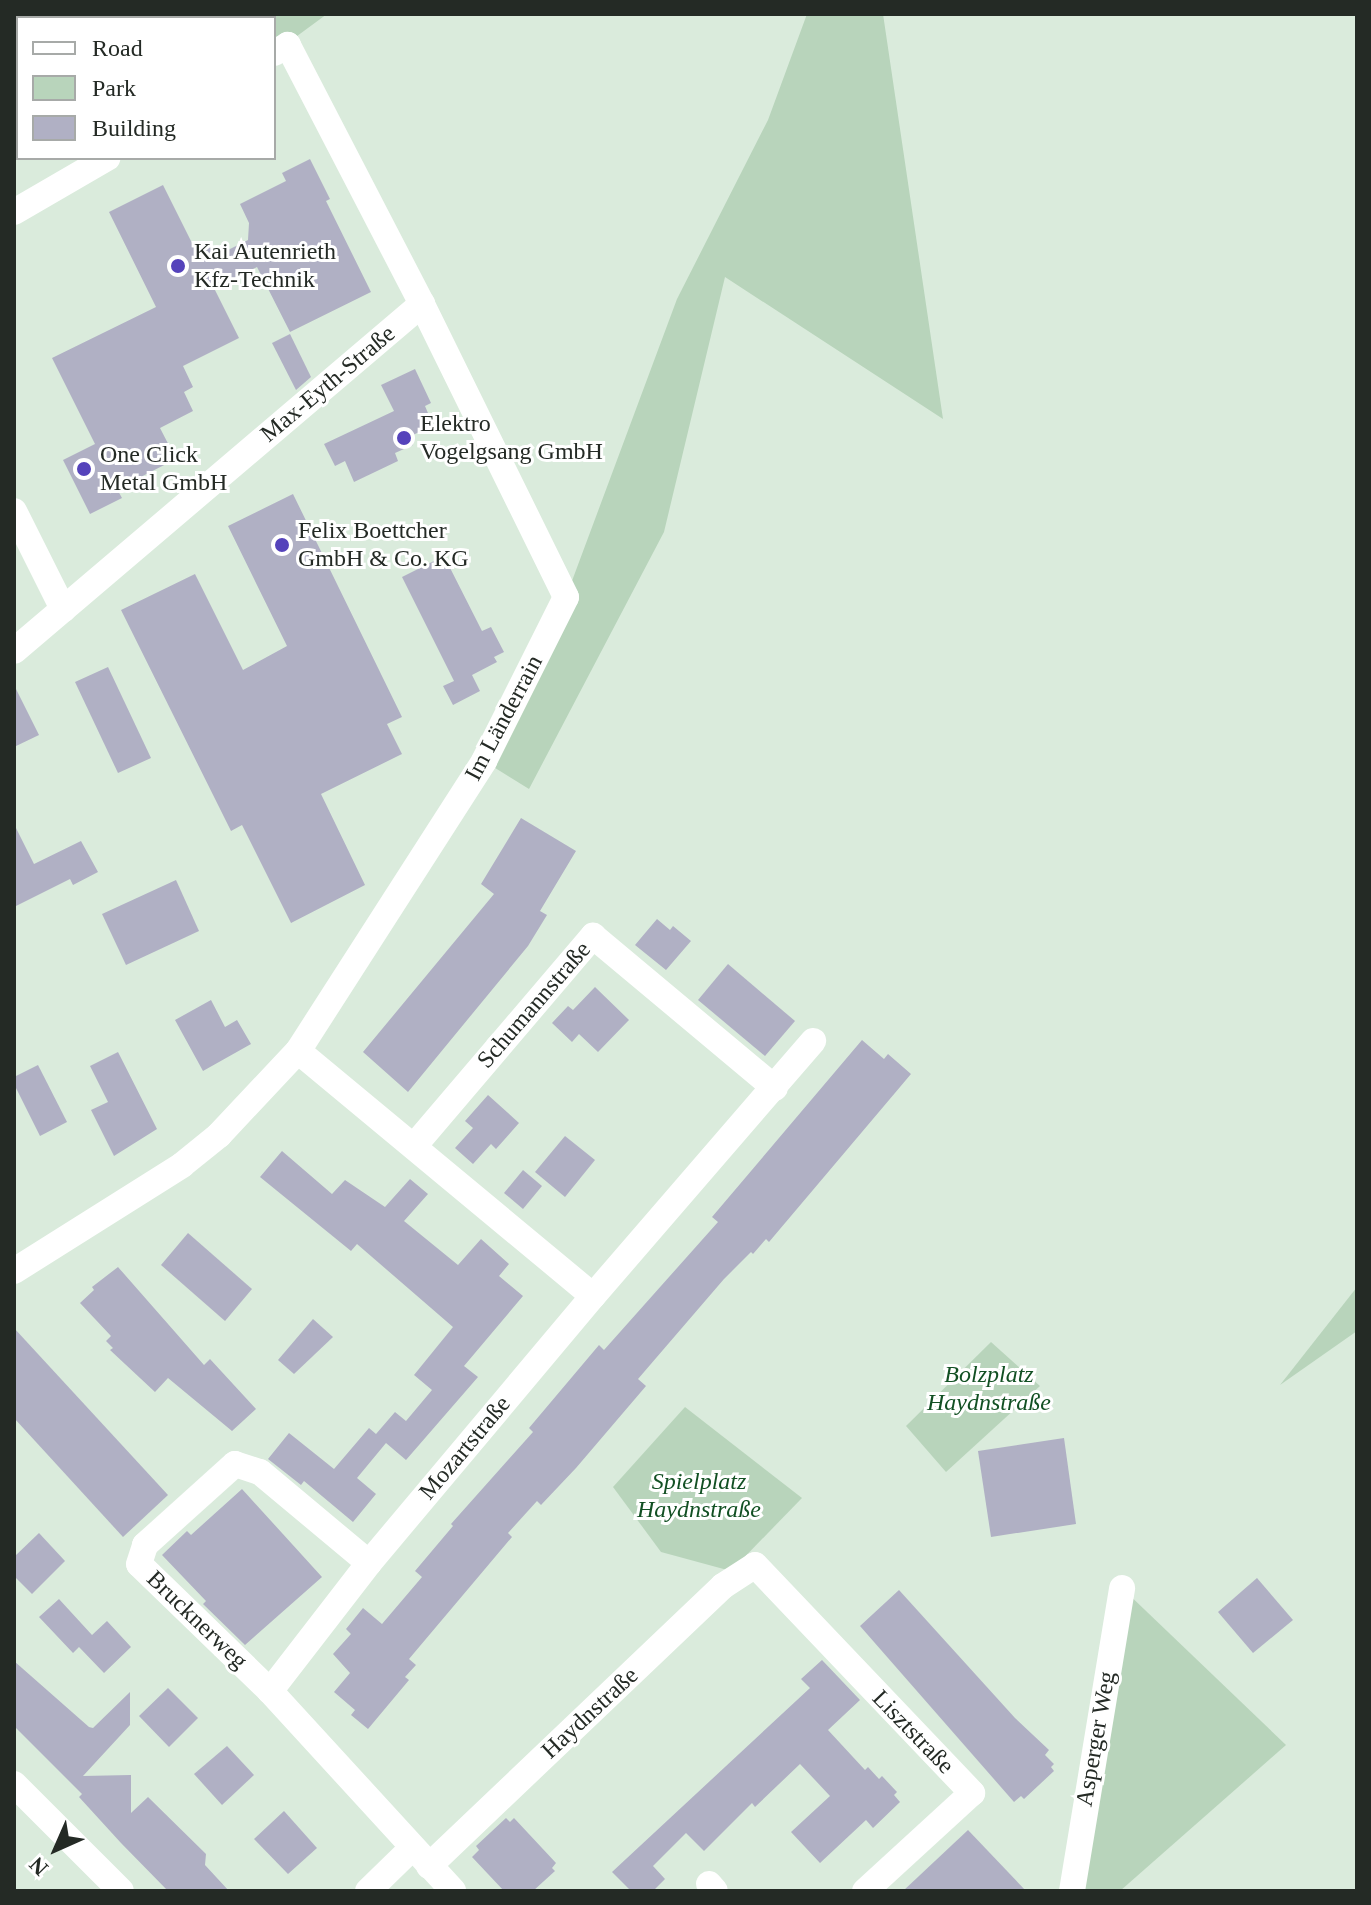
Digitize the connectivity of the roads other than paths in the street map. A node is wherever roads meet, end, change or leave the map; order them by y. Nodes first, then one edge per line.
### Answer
1 (281, 49) edge
2 (104, 160) edge
3 (14, 212) edge
4 (422, 304) junction
5 (14, 511) edge
6 (63, 609) junction
7 (14, 651) edge
8 (813, 1041) dead end
9 (298, 1051) junction
10 (775, 1088) junction
11 (415, 1145) junction
12 (14, 1271) edge
13 (593, 1296) junction
14 (369, 1563) junction
15 (755, 1565) joint
16 (1122, 1588) dead end
17 (270, 1691) junction
18 (14, 1784) edge
19 (420, 1857) junction
20 (121, 1891) edge
21 (368, 1891) edge
22 (453, 1891) edge
23 (865, 1891) edge
24 (1072, 1891) edge

1 - 4 street, Im Länderrain
2 - 3 street
4 - 6 street, Max-Eyth-Straße
4 - 9 street, Im Länderrain
5 - 6 street
6 - 7 street, Max-Eyth-Straße
8 - 10 street
9 - 11 street
9 - 12 street, Im Länderrain
10 - 11 street, Schumannstraße
10 - 13 street
11 - 13 street
13 - 14 street, Mozartstraße
14 - 17 street, Mozartstraße
14 - 17 street, Brucknerweg
15 - 19 street, Haydnstraße
15 - 23 street, Lisztstraße
16 - 24 street, Asperger Weg
17 - 19 street
18 - 20 street
19 - 21 street, Haydnstraße
19 - 22 street

